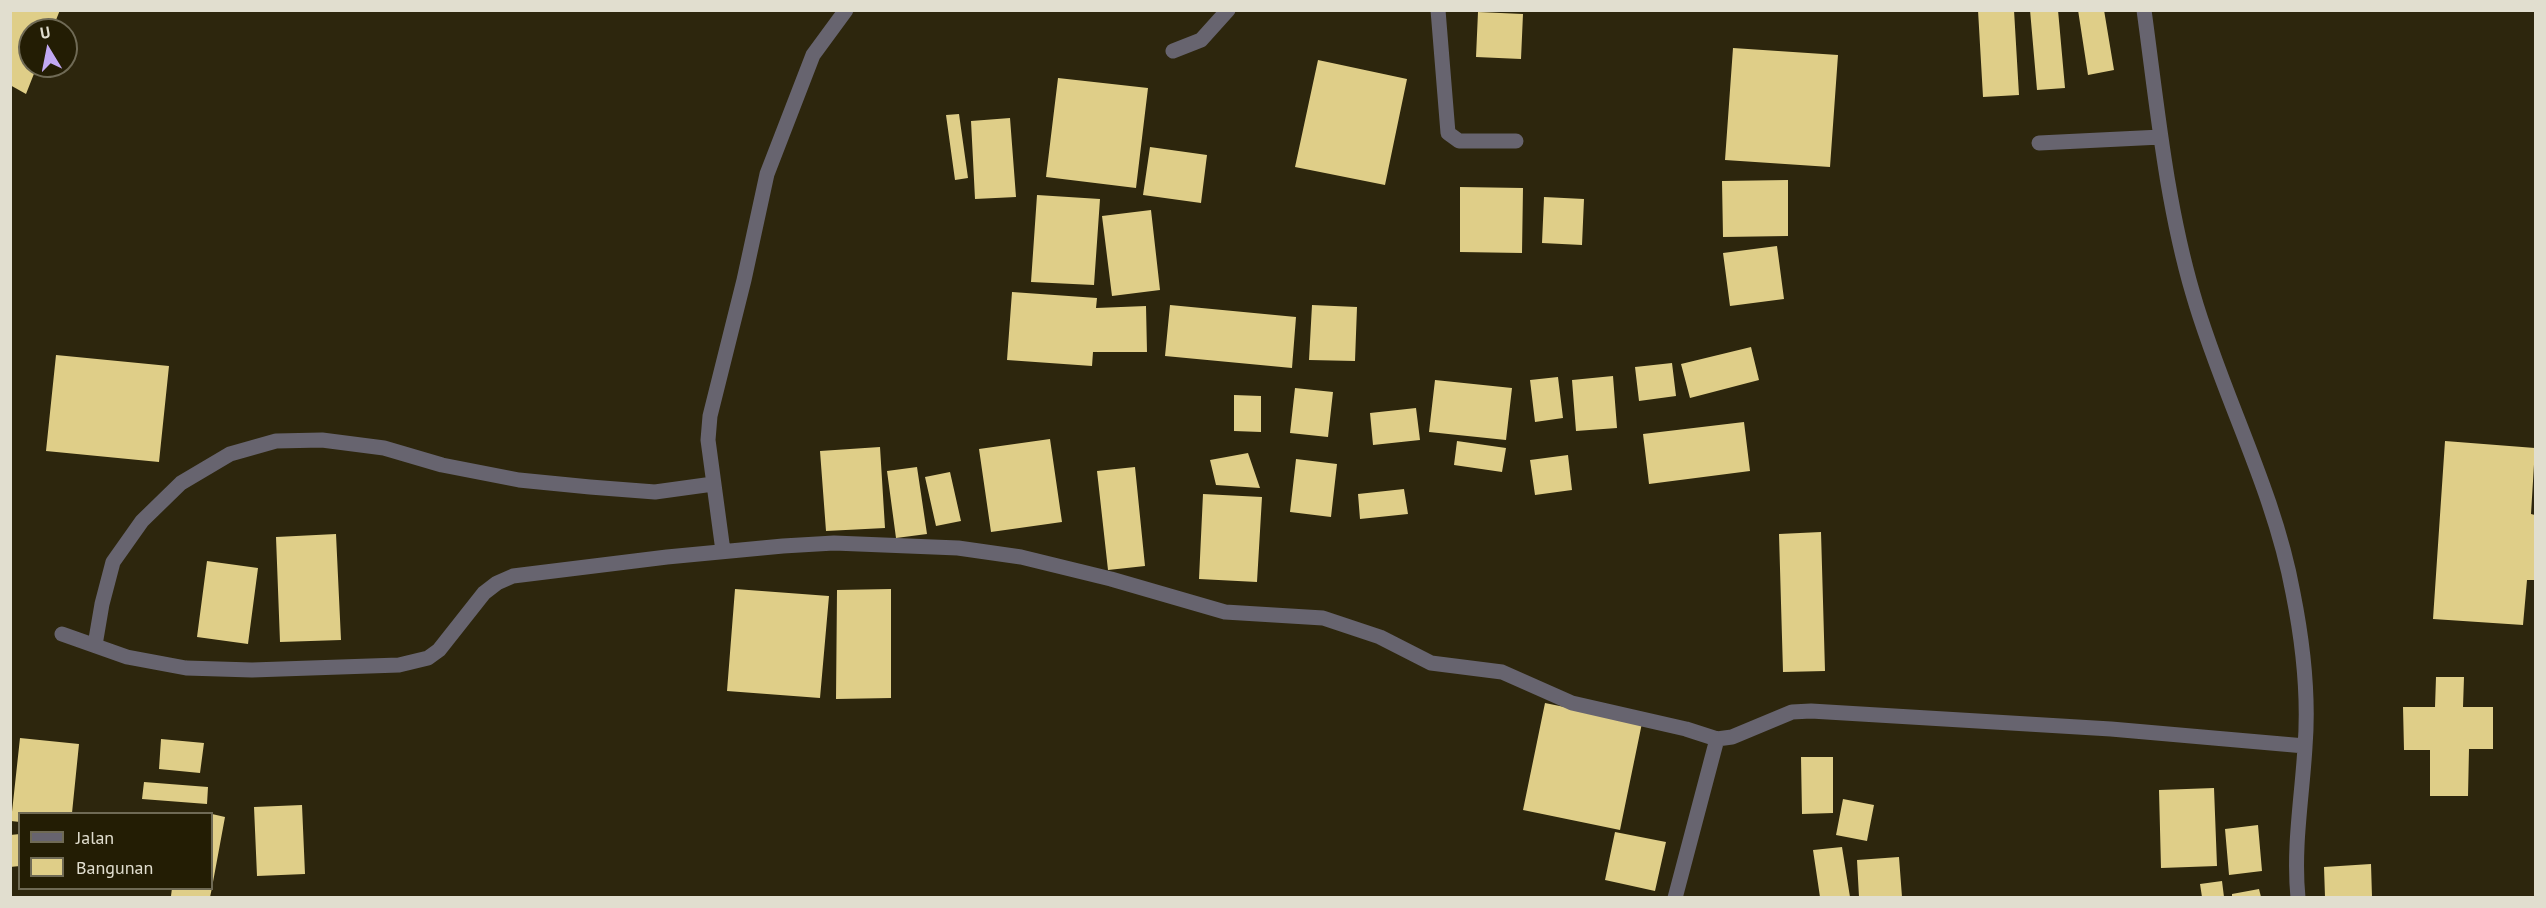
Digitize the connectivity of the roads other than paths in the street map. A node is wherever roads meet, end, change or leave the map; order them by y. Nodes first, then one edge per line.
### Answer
1 (846, 10) edge
2 (1228, 10) edge
3 (1438, 10) edge
4 (2144, 10) edge
5 (1173, 51) dead end
6 (2161, 137) junction
7 (1516, 141) dead end
8 (2039, 143) dead end
9 (713, 484) junction
10 (723, 551) junction
11 (62, 634) dead end
12 (95, 645) junction
13 (1717, 740) junction
14 (2305, 746) junction
15 (1675, 897) edge
16 (2298, 897) edge

1 - 9 street
2 - 5 street
3 - 7 street
4 - 6 street
6 - 8 street
6 - 14 street
9 - 10 street
9 - 12 street
10 - 12 street
10 - 13 street
11 - 12 street
13 - 14 street
13 - 15 street
14 - 16 street

